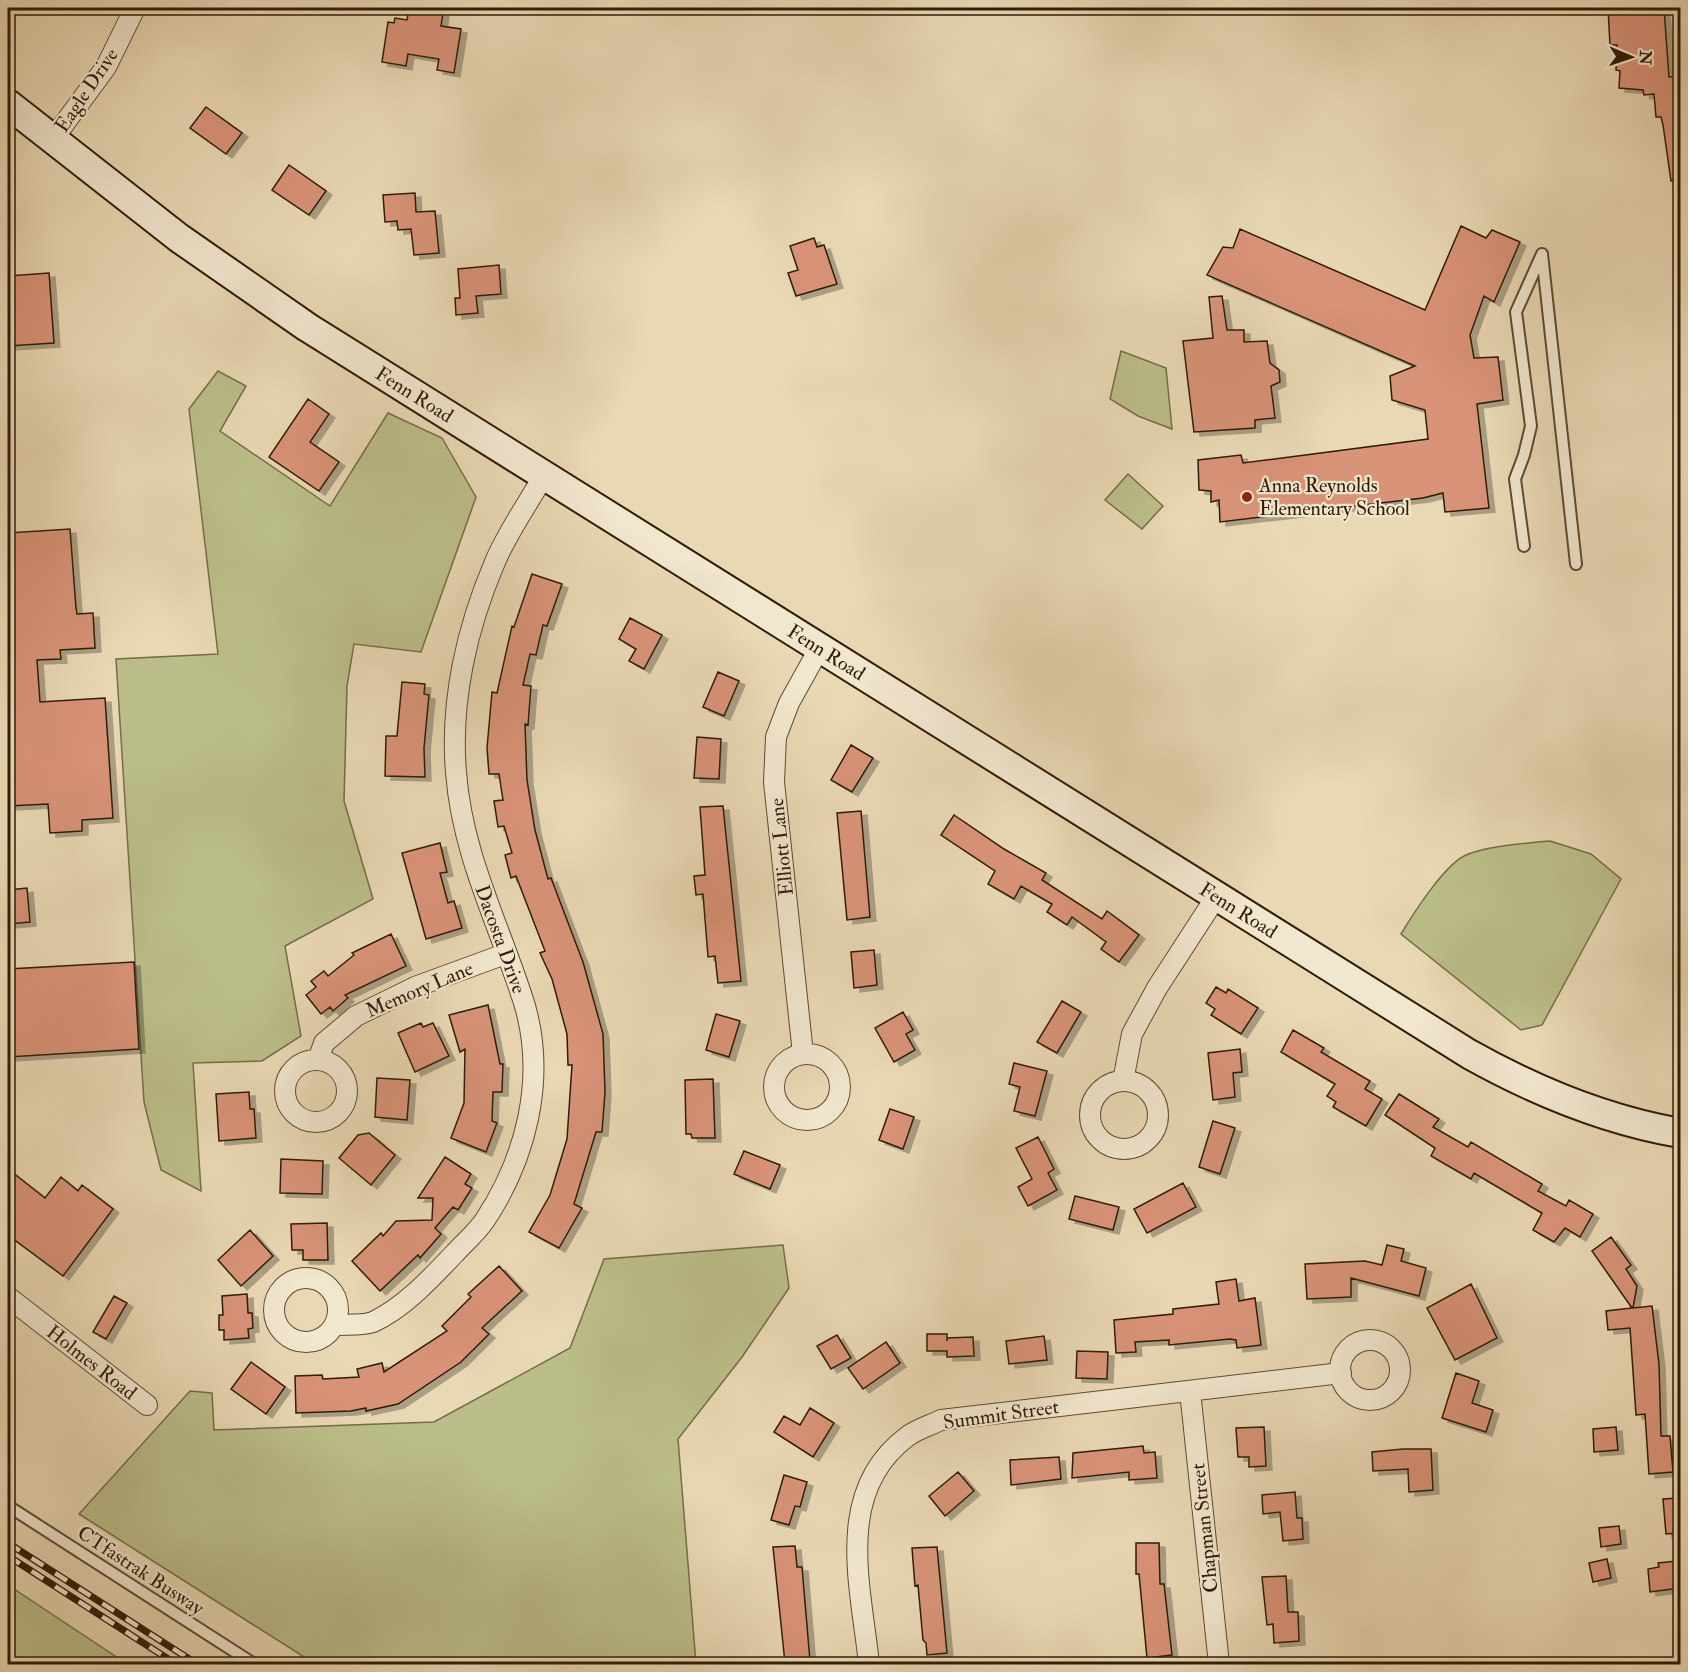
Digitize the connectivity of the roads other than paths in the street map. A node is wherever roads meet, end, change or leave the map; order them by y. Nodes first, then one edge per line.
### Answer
1 (135, 8) edge
2 (8, 104) edge
3 (53, 139) junction
4 (543, 477) junction
5 (1524, 546) dead end
6 (1576, 564) dead end
7 (819, 649) junction
8 (1216, 897) junction
9 (505, 954) junction
10 (803, 1054) dead end
11 (318, 1060) dead end
12 (1123, 1081) dead end
13 (1680, 1132) edge
14 (8, 1297) edge
15 (334, 1325) dead end
16 (1341, 1373) dead end
17 (1190, 1391) junction
18 (147, 1405) dead end
19 (8, 1506) edge
20 (254, 1665) edge
21 (869, 1665) edge
22 (1219, 1665) edge

1 - 3 street, Eagle Drive
2 - 3 street, Fenn Road
3 - 4 street, Fenn Road
4 - 7 street, Fenn Road
4 - 9 street, Dacosta Drive
5 - 6 lane
7 - 8 street, Fenn Road
7 - 10 street, Elliott Lane
8 - 12 street
8 - 13 street, Fenn Road
9 - 11 street, Memory Lane
9 - 15 street, Dacosta Drive
14 - 18 street, Holmes Road
16 - 17 street, Summit Street
17 - 21 street, Summit Street
17 - 22 street, Chapman Street
19 - 20 lane, CTfastrak Busway

